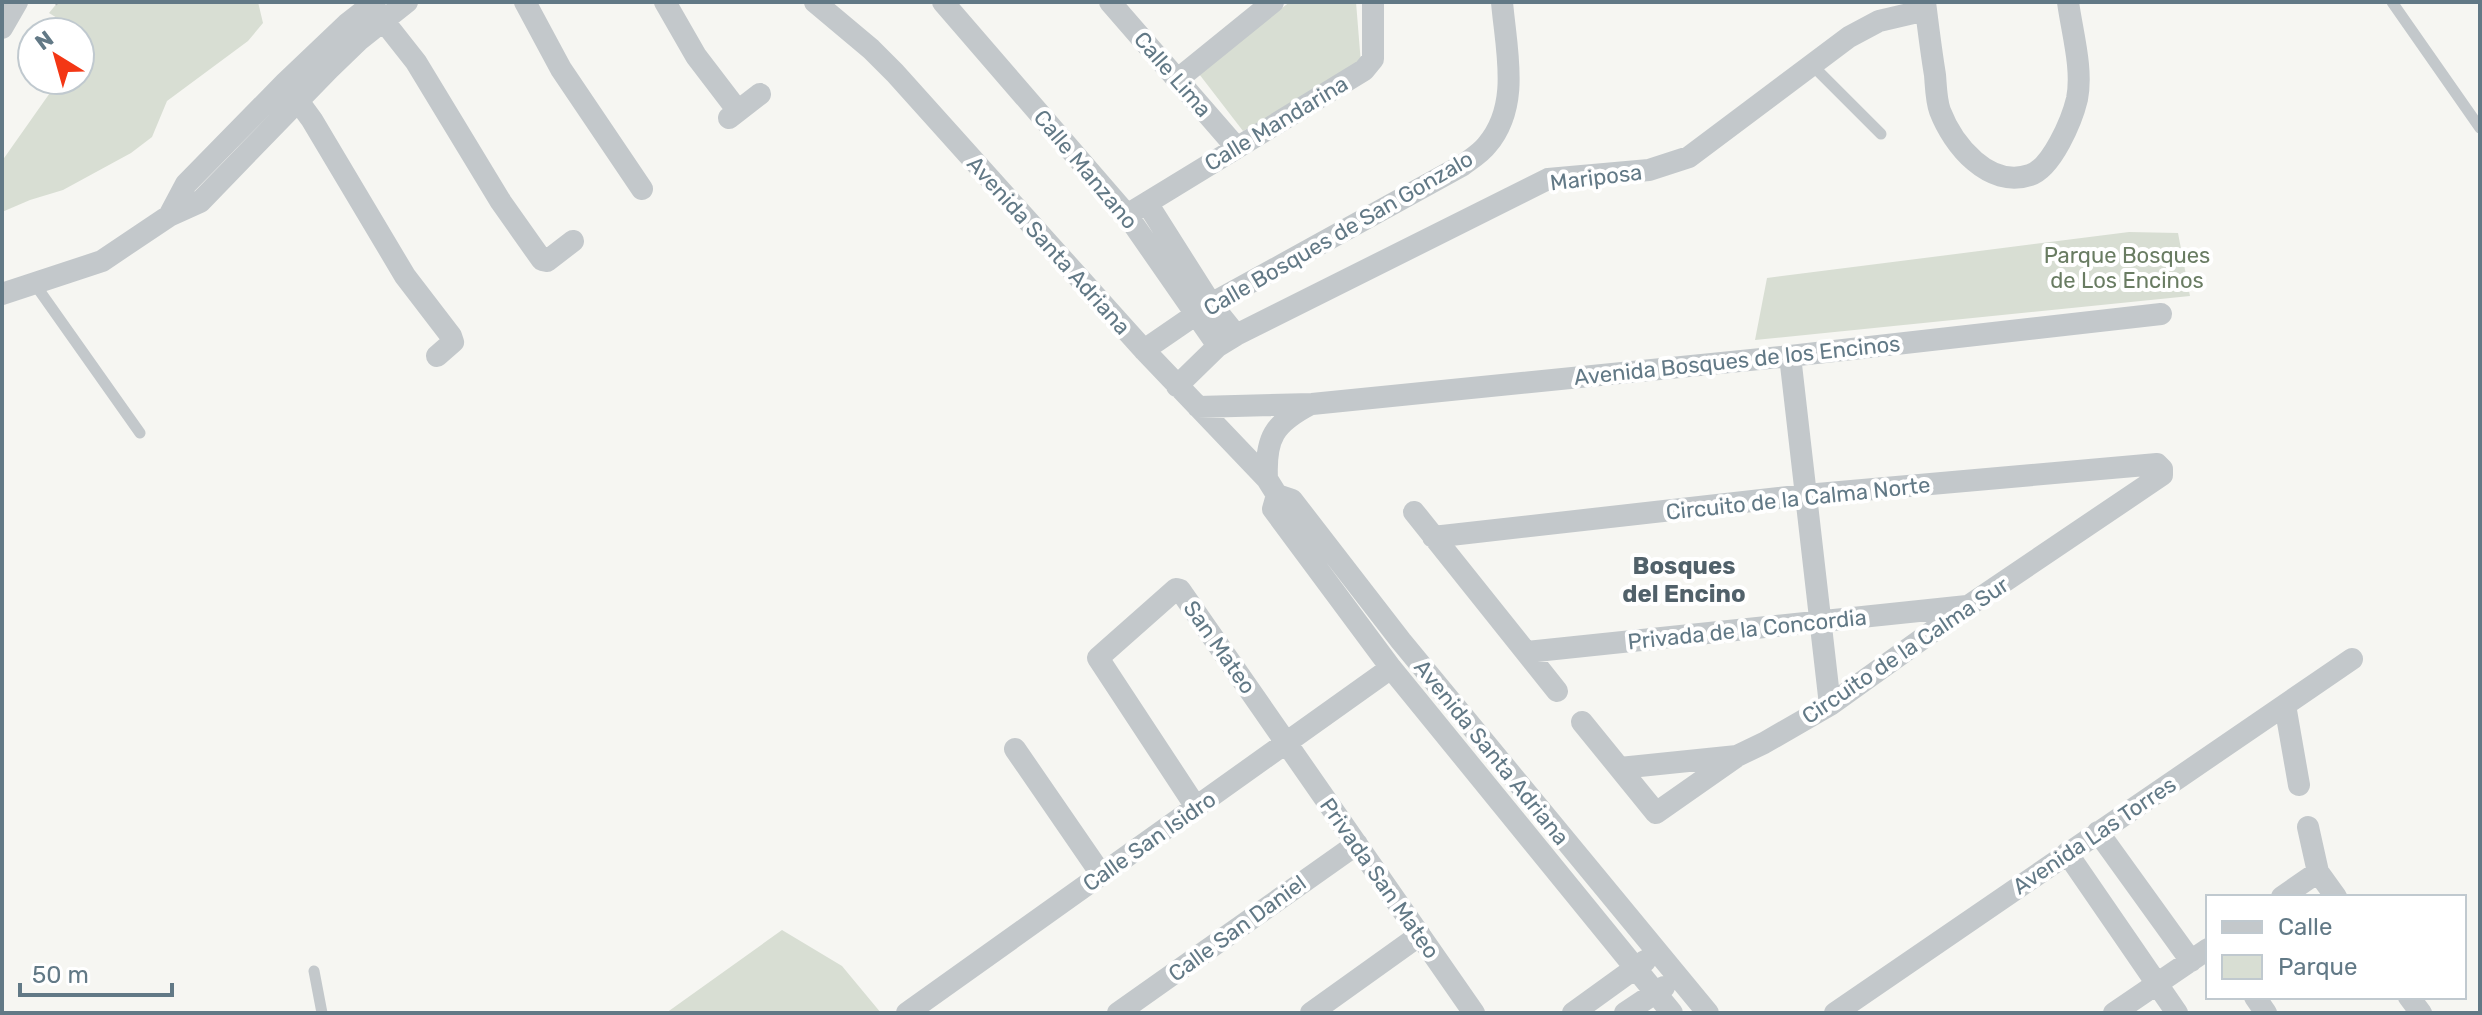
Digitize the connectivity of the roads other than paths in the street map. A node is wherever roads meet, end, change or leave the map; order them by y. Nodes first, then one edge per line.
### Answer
1 (17, 2) edge
2 (407, 2) edge
3 (525, 2) edge
4 (665, 2) edge
5 (815, 2) edge
6 (943, 2) edge
7 (1110, 2) edge
8 (1273, 2) edge
9 (1373, 2) edge
10 (1502, 2) edge
11 (2068, 2) edge
12 (2392, 2) edge
13 (1926, 6) edge
14 (377, 9) edge
15 (2, 28) edge
16 (1812, 65) junction
17 (1178, 79) junction
18 (292, 91) junction
19 (760, 94) dead end
20 (2480, 128) edge
21 (1881, 134) dead end
22 (1236, 147) junction
23 (639, 191) dead end
24 (1147, 203) junction
25 (1127, 215) junction
26 (573, 241) dead end
27 (34, 283) junction
28 (2, 294) edge
29 (1204, 308) junction
30 (2161, 314) dead end
31 (1227, 340) junction
32 (1144, 350) junction
33 (437, 356) dead end
34 (1790, 356) junction
35 (1177, 386) junction
36 (1312, 404) junction
37 (1198, 407) junction
38 (140, 433) dead end
39 (2162, 469) joint
40 (1272, 487) junction
41 (1806, 495) junction
42 (1414, 512) dead end
43 (1433, 537) junction
44 (1968, 606) junction
45 (1820, 622) junction
46 (1527, 652) junction
47 (2352, 659) dead end
48 (1391, 668) junction
49 (1557, 691) dead end
50 (1830, 705) junction
51 (2285, 705) junction
52 (1582, 722) dead end
53 (1286, 743) junction
54 (1015, 749) dead end
55 (1737, 756) junction
56 (1620, 768) junction
57 (2299, 785) dead end
58 (1196, 807) junction
59 (2308, 827) dead end
60 (2098, 832) junction
61 (1357, 844) junction
62 (2067, 853) junction
63 (2318, 872) junction
64 (1101, 874) junction
65 (2285, 895) edge
66 (2335, 895) edge
67 (1420, 935) junction
68 (1655, 952) junction
69 (2199, 955) edge
70 (1635, 970) junction
71 (314, 971) dead end
72 (1676, 977) junction
73 (2156, 984) junction
74 (1655, 994) junction
75 (322, 1013) edge
76 (907, 1013) edge
77 (1118, 1013) edge
78 (1311, 1013) edge
79 (1474, 1013) edge
80 (1573, 1013) edge
81 (1625, 1013) edge
82 (1672, 1013) edge
83 (1708, 1013) edge
84 (1835, 1013) edge
85 (2114, 1013) edge
86 (2177, 1013) edge

1 - 15 street
2 - 14 street
3 - 23 street
4 - 19 street
5 - 32 street, Avenida Santa Adriana
6 - 25 street, Calle Manzano
7 - 17 street, Calle Lima
8 - 17 street
9 - 22 street, Calle Mandarina
10 - 29 street, Calle Bosques de San Gonzalo
11 - 13 street
12 - 20 lane
13 - 16 street, Mariposa
14 - 18 street
14 - 26 street
16 - 21 lane
16 - 31 street, Mariposa
17 - 22 street, Calle Lima
18 - 27 street
18 - 33 street
22 - 24 street, Calle Mandarina
24 - 25 street, Calle Mandarina
24 - 29 street, Calle Manzano
25 - 29 street, Calle Manzano
27 - 28 street
27 - 38 lane
29 - 31 street, Calle Manzano
29 - 32 street, Calle Bosques de San Gonzalo
30 - 34 street, Avenida Bosques de los Encinos
31 - 35 street, Mariposa
32 - 35 street, Avenida Santa Adriana
34 - 36 street, Avenida Bosques de los Encinos
34 - 41 street
35 - 37 street, Avenida Santa Adriana
36 - 37 street, Avenida Bosques de los Encinos
36 - 40 street, Avenida Bosques de los Encinos
37 - 40 street, Avenida Santa Adriana
39 - 41 street, Circuito de la Calma Norte
39 - 44 street, Circuito de la Calma Sur
40 - 48 street, Avenida Santa Adriana
40 - 68 street, Avenida Santa Adriana
41 - 43 street, Circuito de la Calma Norte
41 - 45 street
42 - 43 street
43 - 46 street
44 - 45 street, Privada de la Concordia
44 - 50 street, Circuito de la Calma Sur
45 - 46 street, Privada de la Concordia
45 - 50 street
46 - 49 street
47 - 51 street, Avenida Las Torres
48 - 53 street, Calle San Isidro
48 - 70 street, Avenida Santa Adriana
50 - 55 street, Circuito de la Calma Sur
51 - 57 street
51 - 60 street, Avenida Las Torres
52 - 56 street
53 - 58 street, Calle San Isidro
53 - 58 street, San Mateo
53 - 61 street, Privada San Mateo
54 - 64 street
55 - 56 street, Circuito de la Calma Sur
55 - 56 street
58 - 64 street, Calle San Isidro
59 - 63 street
60 - 62 street, Avenida Las Torres
60 - 69 street
61 - 67 street, Privada San Mateo
61 - 77 street, Calle San Daniel
62 - 73 street
62 - 84 street, Avenida Las Torres
63 - 65 street
63 - 66 street
64 - 76 street, Calle San Isidro
67 - 78 street
67 - 79 street, Privada San Mateo
68 - 70 street
68 - 72 street, Avenida Santa Adriana
69 - 73 street
70 - 74 street, Avenida Santa Adriana
70 - 80 street
71 - 75 lane
72 - 74 street
72 - 83 street, Avenida Santa Adriana
73 - 85 street
73 - 86 street
74 - 81 street
74 - 82 street, Avenida Santa Adriana

